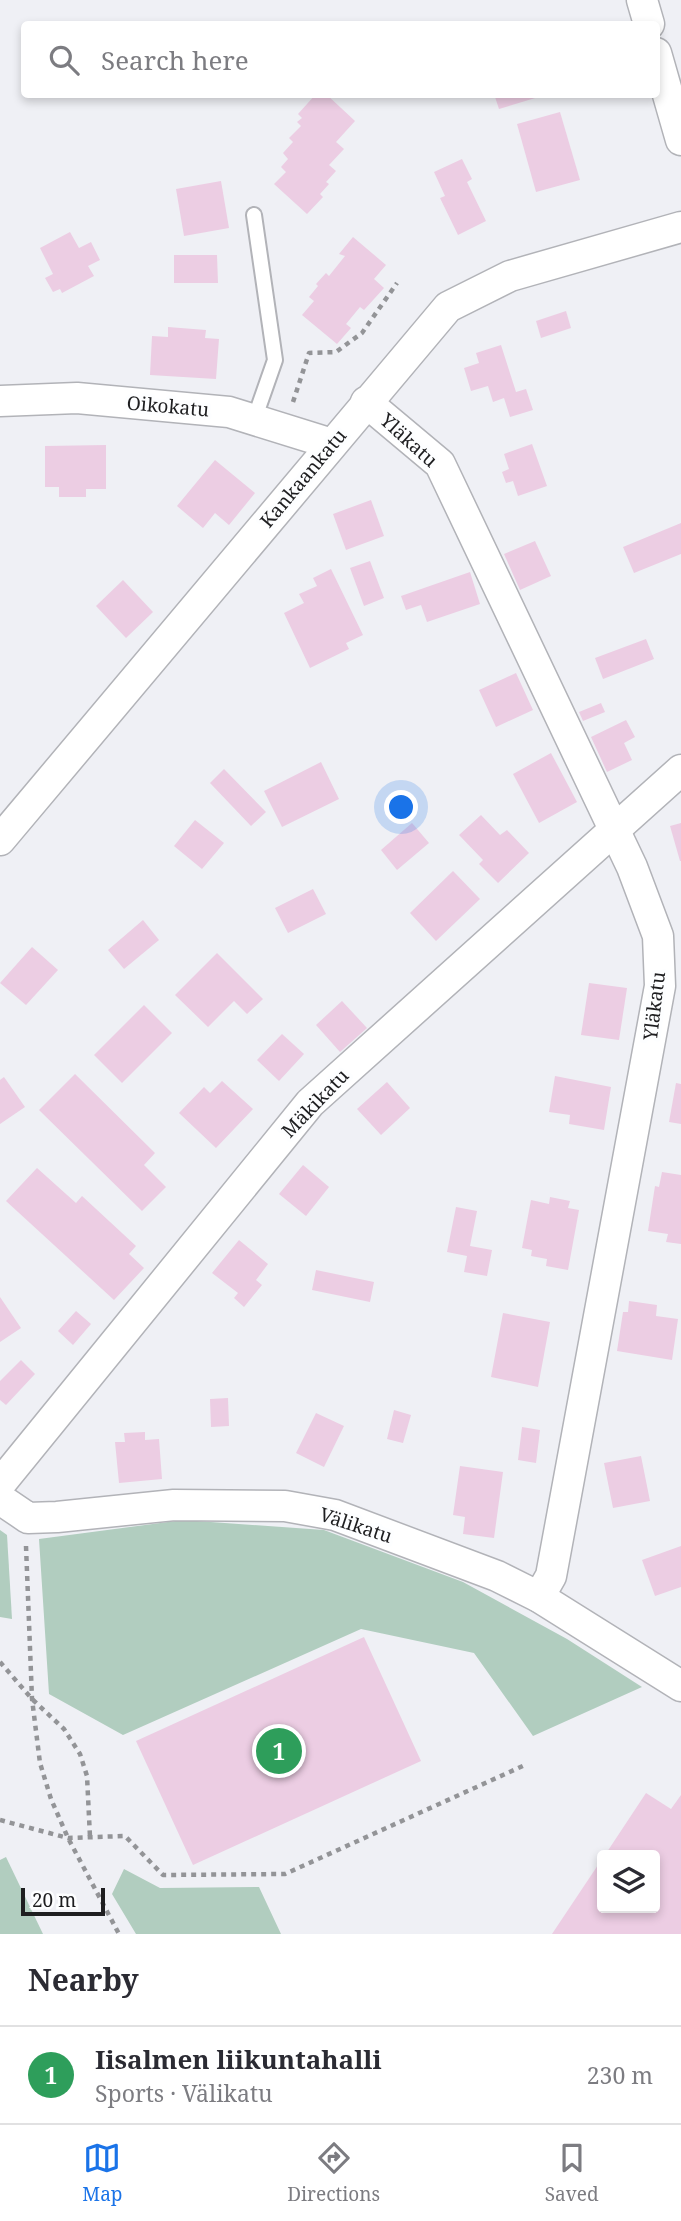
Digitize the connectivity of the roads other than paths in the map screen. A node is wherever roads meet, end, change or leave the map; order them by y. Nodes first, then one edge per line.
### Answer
1 (642, 0) edge
2 (648, 21) edge
3 (660, 67) edge
4 (681, 139) edge
5 (254, 215) dead end
6 (681, 227) edge
7 (0, 401) edge
8 (366, 402) junction
9 (254, 420) junction
10 (331, 444) junction
11 (681, 770) edge
12 (613, 830) junction
13 (0, 840) edge
14 (0, 1484) edge
15 (0, 1499) edge
16 (539, 1597) junction
17 (681, 1686) edge

1 - 2 street
3 - 4 street
5 - 9 lane
6 - 8 street, Kankaankatu
7 - 9 street, Oikokatu
8 - 10 street, Kankaankatu
8 - 12 street, Yläkatu
9 - 10 street, Oikokatu
10 - 13 street, Kankaankatu
11 - 12 street, Mäkikatu
12 - 14 street, Mäkikatu
12 - 16 street, Yläkatu
15 - 16 street, Välikatu
16 - 17 street, Välikatu

